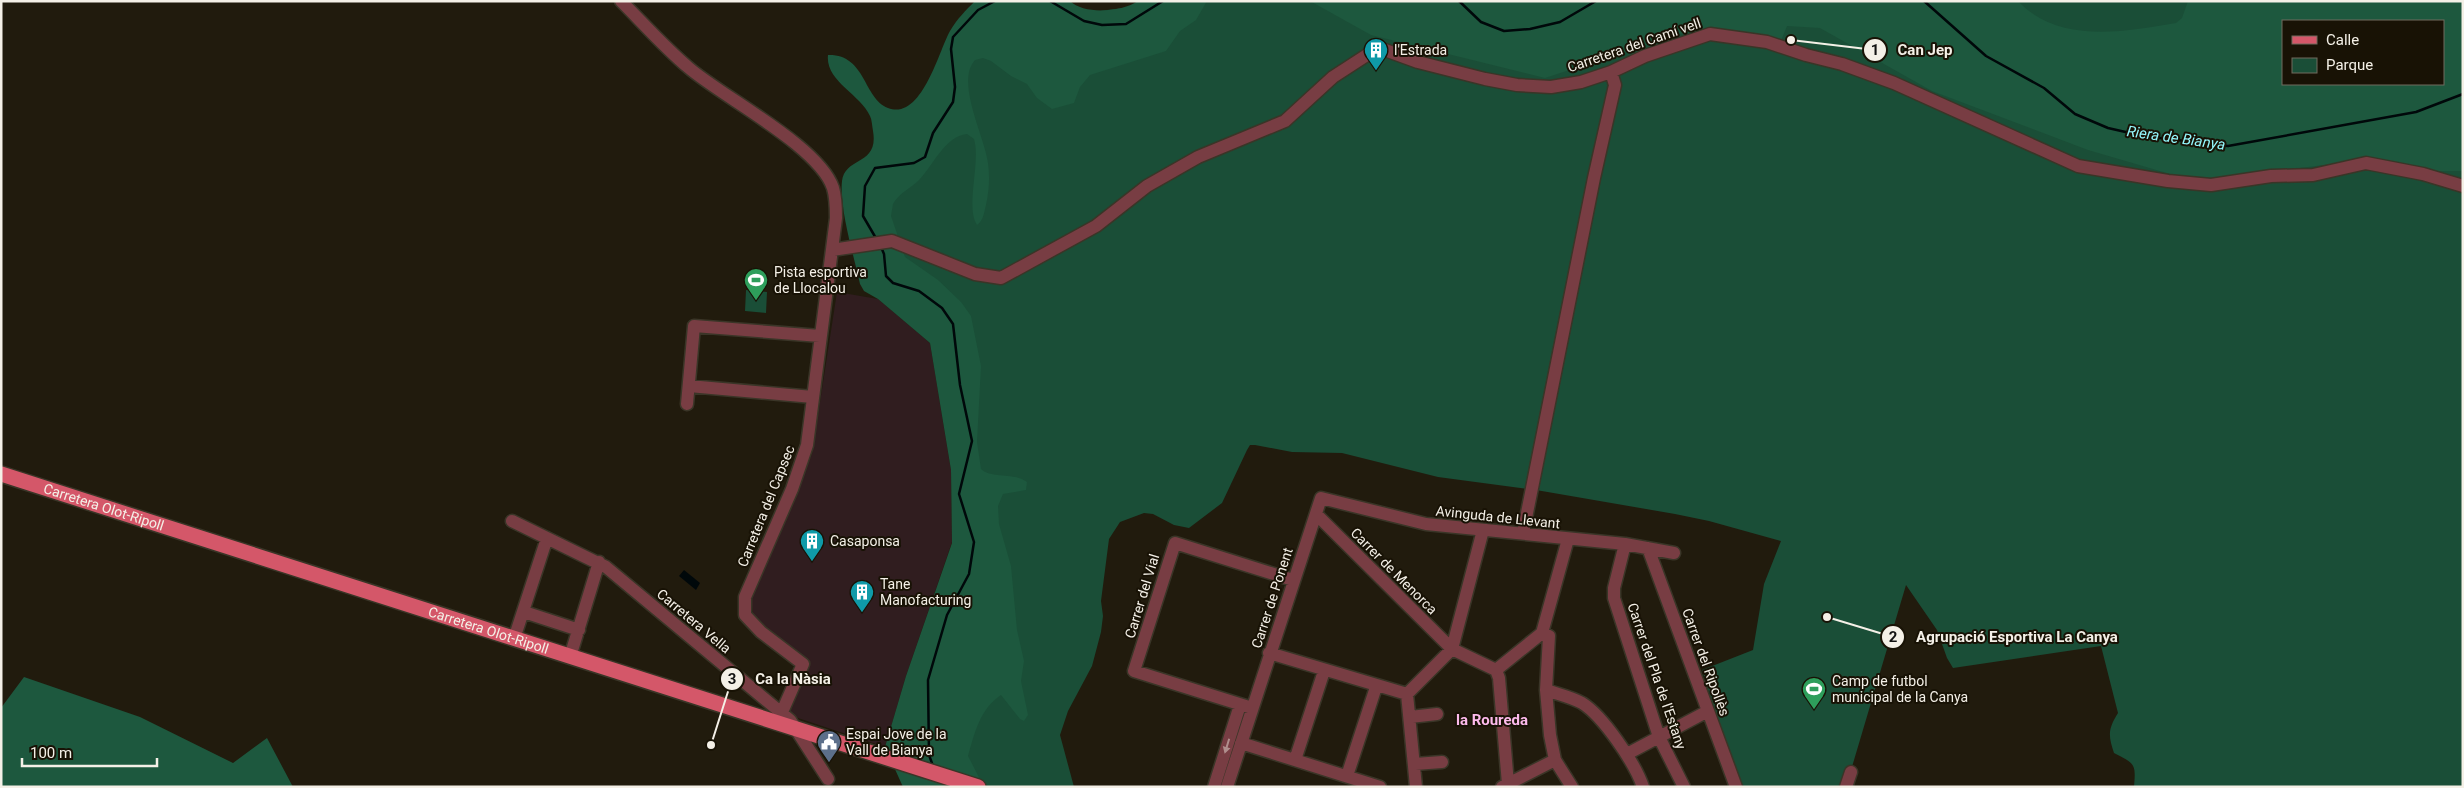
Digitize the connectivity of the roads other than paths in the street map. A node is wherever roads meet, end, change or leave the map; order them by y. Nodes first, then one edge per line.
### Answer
1 (621, 1) edge
2 (1611, 72) junction
3 (2463, 186) edge
4 (832, 250) junction
5 (820, 336) junction
6 (690, 386) junction
7 (813, 397) junction
8 (687, 404) dead end
9 (1, 474) edge
10 (1321, 498) joint
11 (1316, 514) junction
12 (512, 521) dead end
13 (1483, 530) junction
14 (1523, 533) junction
15 (547, 538) junction
16 (1568, 539) junction
17 (1625, 544) junction
18 (1648, 548) junction
19 (1674, 553) dead end
20 (599, 562) junction
21 (1293, 580) junction
22 (524, 612) junction
23 (579, 630) junction
24 (1542, 633) junction
25 (514, 639) junction
26 (1452, 649) junction
27 (1269, 653) junction
28 (570, 657) junction
29 (1496, 670) junction
30 (1324, 671) junction
31 (1376, 687) junction
32 (1546, 690) junction
33 (1407, 694) junction
34 (1246, 707) junction
35 (1708, 711) junction
36 (1437, 714) dead end
37 (1410, 717) junction
38 (780, 718) junction
39 (797, 730) junction
40 (1659, 737) junction
41 (1241, 743) junction
42 (1627, 754) junction
43 (1295, 760) junction
44 (1556, 760) junction
45 (1442, 762) dead end
46 (1415, 764) junction
47 (1851, 772) dead end
48 (1347, 776) junction
49 (828, 779) dead end
50 (1505, 785) edge
51 (974, 786) edge
52 (1214, 787) edge
53 (1227, 787) edge
54 (1380, 787) edge
55 (1416, 787) edge
56 (1572, 787) edge
57 (1643, 787) edge
58 (1684, 787) edge
59 (1736, 787) edge
60 (1846, 787) edge

1 - 4 street, Carretera del Capsec
2 - 3 street, Carretera del Camí vell
2 - 4 street, Carretera del Camí vell
2 - 14 street
4 - 5 street, Carretera del Capsec
5 - 6 street
5 - 7 street, Carretera del Capsec
6 - 7 street
6 - 8 street
7 - 38 street, Carretera del Capsec
9 - 25 main road, Carretera Olot-Ripoll
10 - 11 street, Carrer de Ponent
10 - 13 street, Avinguda de Llevant
11 - 21 street, Carrer de Ponent
11 - 26 street, Carrer de Menorca
12 - 15 street, Carretera Vella
13 - 14 street, Avinguda de Llevant
13 - 26 street
14 - 16 street, Avinguda de Llevant
15 - 20 street, Carretera Vella
15 - 22 street
16 - 17 street, Avinguda de Llevant
16 - 24 street
17 - 18 street, Avinguda de Llevant
17 - 40 street, Carrer del Pla de l'Estany
18 - 19 street, Avinguda de Llevant
18 - 35 street, Carrer del Ripollès
20 - 23 street
20 - 38 street, Carretera Vella
21 - 27 street, Carrer de Ponent
21 - 34 street, Carrer del Vial
22 - 23 street
22 - 25 street
23 - 28 street
24 - 29 street
24 - 32 street
25 - 28 main road, Carretera Olot-Ripoll
26 - 29 street, Carrer de Menorca
26 - 33 street
27 - 30 street
27 - 34 street, Carrer de Ponent
28 - 38 main road, Carretera Olot-Ripoll
29 - 50 street
30 - 31 street
30 - 43 street
31 - 33 street
31 - 48 street
32 - 42 street
32 - 44 street
33 - 37 street
34 - 41 street, Carrer de Ponent
34 -> 52 street, Carrer de Ponent
35 - 40 street
35 - 59 street, Carrer del Ripollès
36 - 37 street
37 - 46 street
38 - 39 main road, Carretera Olot-Ripoll
39 - 49 street
39 - 51 main road, Carretera Olot-Ripoll
40 - 42 street
40 - 58 street, Carrer del Pla de l'Estany
41 - 43 street
41 - 53 street, Carrer de Ponent
42 - 57 street
43 - 48 street
44 - 50 street
44 - 56 street
45 - 46 street
46 - 55 street
47 - 60 street
48 - 54 street

